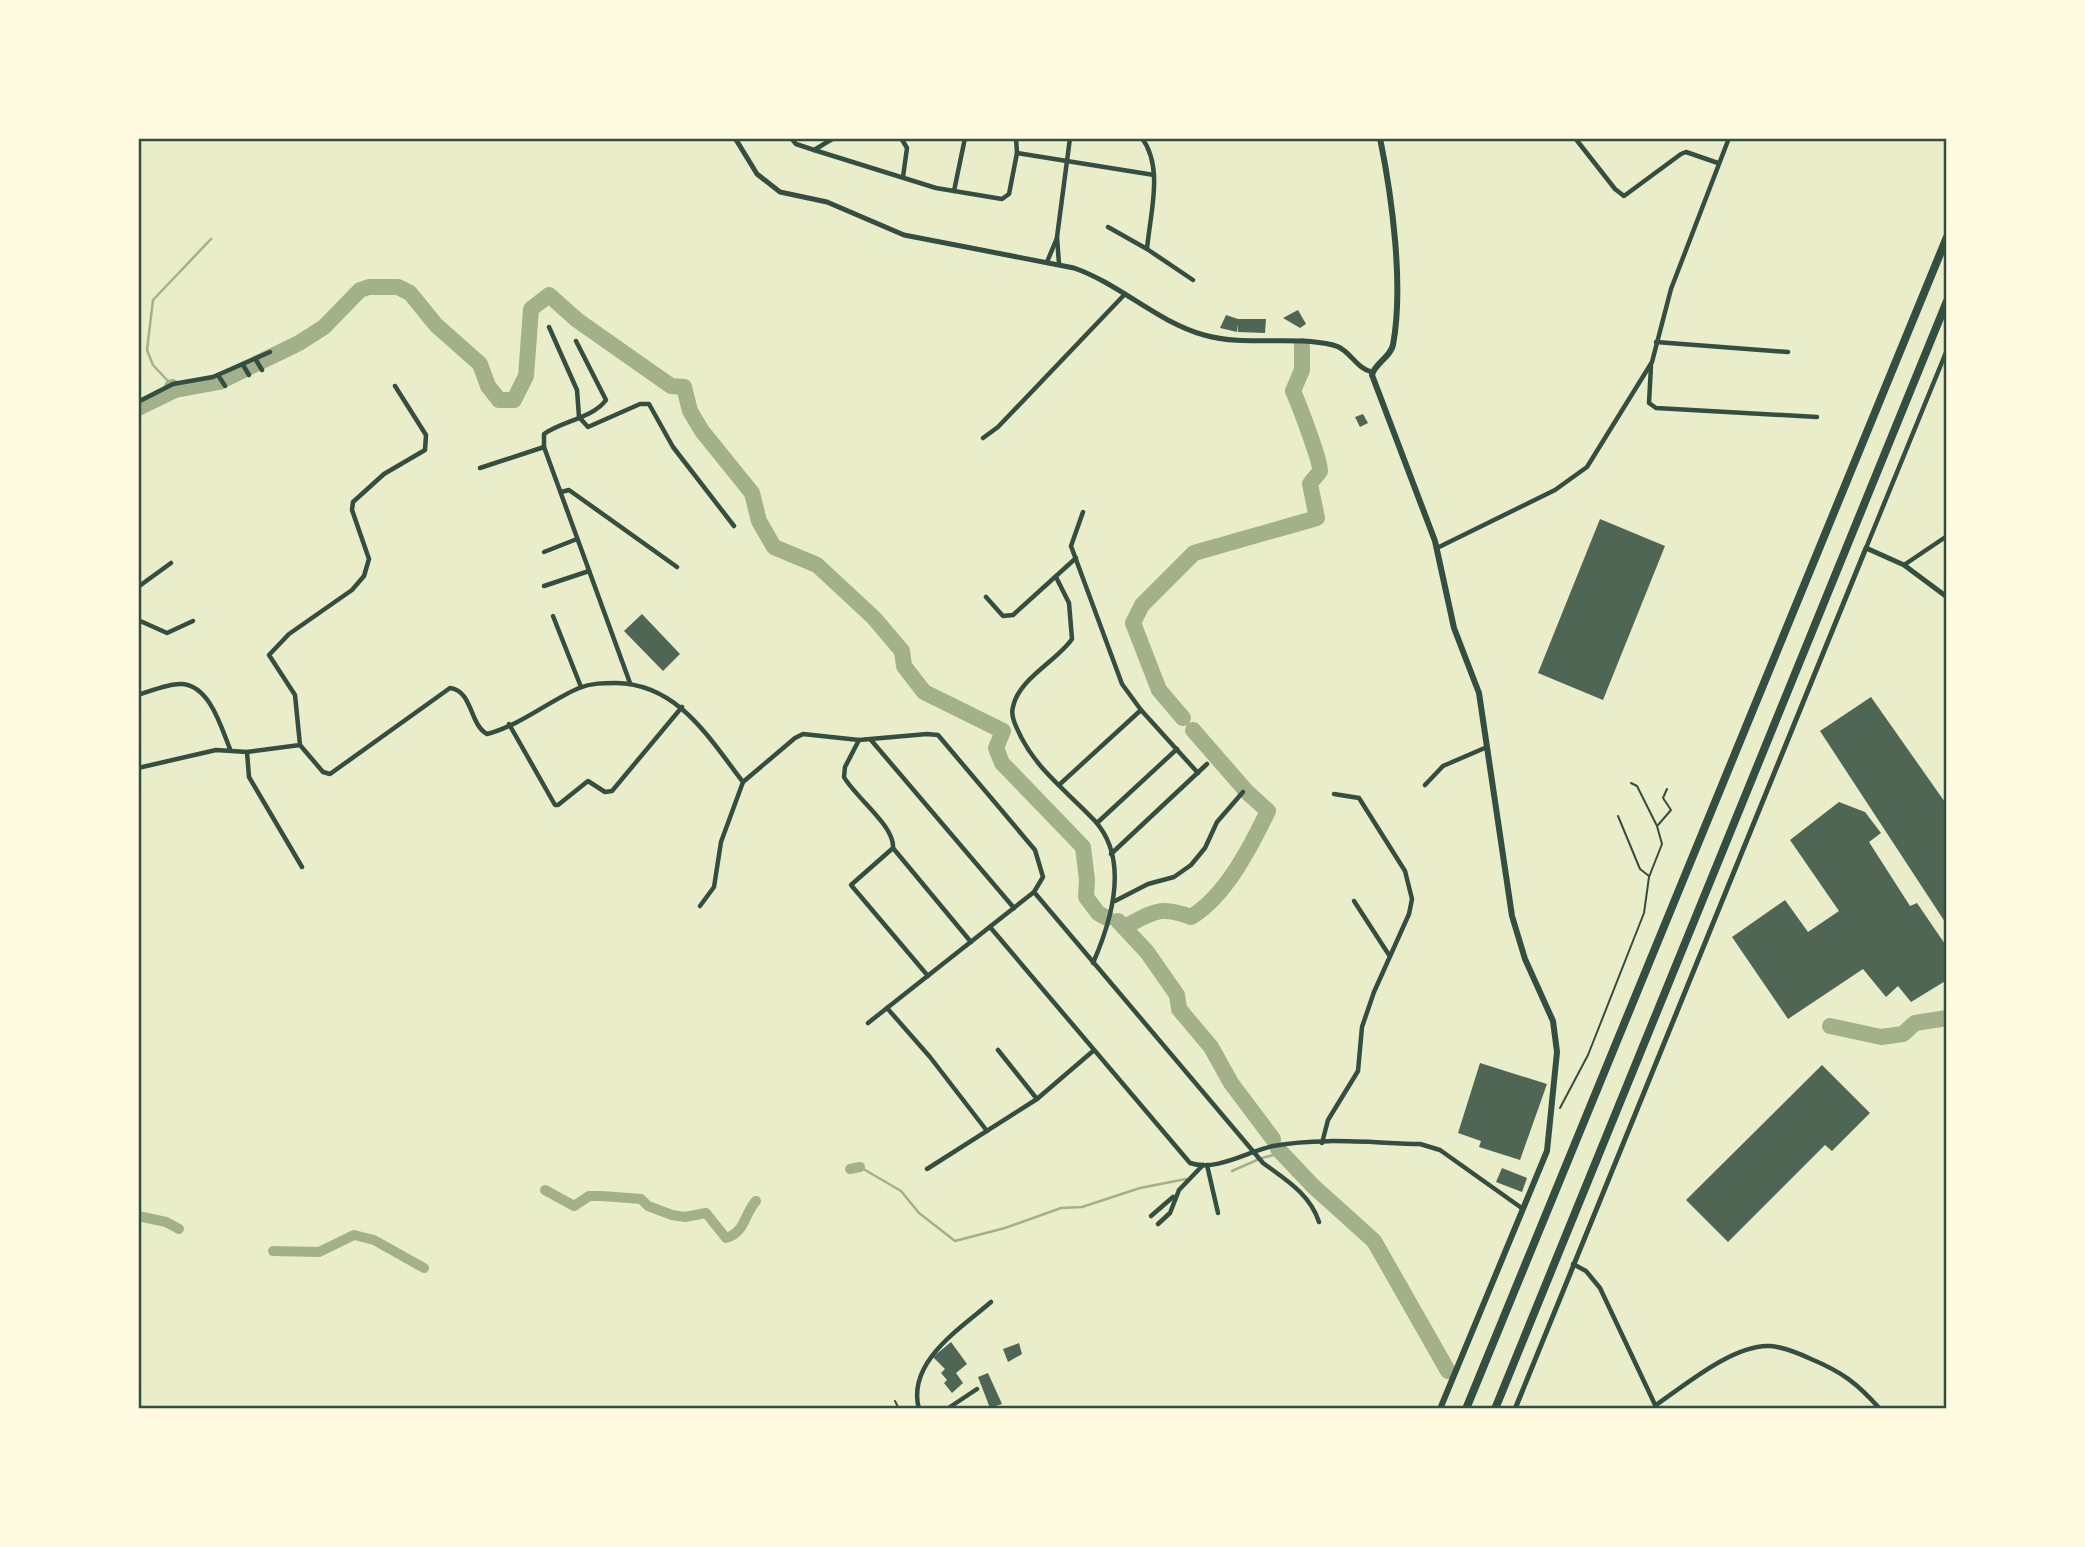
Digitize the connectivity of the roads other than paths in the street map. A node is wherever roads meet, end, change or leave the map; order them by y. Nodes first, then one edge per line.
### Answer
1 (735, 138) edge
2 (791, 138) edge
3 (834, 138) edge
4 (901, 138) edge
5 (965, 138) edge
6 (1016, 138) edge
7 (1070, 138) edge
8 (1142, 138) edge
9 (1380, 138) edge
10 (1575, 138) edge
11 (1730, 139) edge
12 (814, 150) junction
13 (1017, 153) junction
14 (1068, 162) junction
15 (1718, 163) junction
16 (1154, 175) junction
17 (903, 177) junction
18 (954, 191) junction
19 (1108, 227) dead end
20 (1057, 237) junction
21 (1947, 237) edge
22 (1147, 248) junction
23 (1047, 262) junction
24 (1059, 264) junction
25 (1192, 280) dead end
26 (1125, 294) junction
27 (1947, 301) edge
28 (549, 327) dead end
29 (576, 341) dead end
30 (1656, 342) junction
31 (1947, 351) edge
32 (270, 352) dead end
33 (1788, 352) dead end
34 (1652, 362) junction
35 (1372, 372) junction
36 (395, 386) dead end
37 (138, 402) edge
38 (579, 416) junction
39 (1817, 417) dead end
40 (984, 438) dead end
41 (544, 447) junction
42 (480, 468) dead end
43 (561, 492) junction
44 (1083, 512) dead end
45 (734, 526) dead end
46 (1947, 536) edge
47 (577, 539) junction
48 (1437, 548) junction
49 (1866, 548) junction
50 (544, 552) dead end
51 (1076, 558) junction
52 (171, 563) dead end
53 (1903, 565) junction
54 (677, 567) dead end
55 (589, 571) junction
56 (1056, 577) junction
57 (544, 586) dead end
58 (138, 587) edge
59 (986, 597) dead end
60 (1947, 597) edge
61 (553, 616) dead end
62 (138, 620) edge
63 (193, 621) dead end
64 (630, 683) junction
65 (581, 687) junction
66 (138, 695) edge
67 (682, 707) junction
68 (1141, 710) junction
69 (509, 724) junction
70 (871, 739) junction
71 (859, 740) junction
72 (300, 745) junction
73 (1487, 747) junction
74 (230, 749) junction
75 (1177, 749) junction
76 (247, 752) junction
77 (1207, 764) dead end
78 (138, 768) edge
79 (1198, 772) junction
80 (743, 782) junction
81 (1059, 785) junction
82 (1425, 785) dead end
83 (1243, 792) dead end
84 (1334, 794) dead end
85 (1097, 823) junction
86 (892, 848) junction
87 (1111, 855) junction
88 (302, 867) dead end
89 (1034, 892) junction
90 (1115, 901) junction
91 (1354, 901) dead end
92 (700, 906) dead end
93 (1014, 908) junction
94 (990, 927) junction
95 (971, 942) junction
96 (1390, 956) junction
97 (1093, 963) junction
98 (928, 976) junction
99 (887, 1008) junction
100 (868, 1023) dead end
101 (998, 1049) dead end
102 (1094, 1051) junction
103 (1037, 1099) junction
104 (987, 1131) junction
105 (1322, 1143) junction
106 (1254, 1151) junction
107 (1205, 1165) junction
108 (928, 1168) dead end
109 (1176, 1194) junction
110 (1523, 1209) junction
111 (1218, 1213) dead end
112 (1151, 1216) dead end
113 (1319, 1222) dead end
114 (1158, 1224) dead end
115 (1573, 1264) junction
116 (991, 1302) dead end
117 (977, 1389) dead end
118 (895, 1401) dead end
119 (1656, 1407) edge
120 (900, 1409) edge
121 (919, 1409) edge
122 (947, 1409) edge
123 (1440, 1409) edge
124 (1466, 1409) edge
125 (1495, 1409) edge
126 (1515, 1409) edge
127 (1880, 1409) edge

1 - 23 street
2 - 12 street
3 - 12 street
4 - 17 street
5 - 18 street
6 - 13 street
7 - 14 street
8 - 16 street
9 - 35 main road
10 - 15 street
11 - 15 street
12 - 17 street
13 - 14 street
13 - 18 street
14 - 16 street
14 - 20 street
15 - 30 street
16 - 22 street
17 - 18 street
19 - 22 street
20 - 23 street
20 - 24 street
21 - 124 highway
22 - 25 street
23 - 24 street
24 - 26 street
26 - 35 street
26 - 40 street
27 - 125 highway
28 - 38 street
29 - 38 street
30 - 33 street
30 - 34 street
31 - 49 street
32 - 37 street
34 - 39 street
34 - 48 street
35 - 48 main road
36 - 72 street
38 - 41 street
38 - 45 street
41 - 42 street
41 - 43 street
43 - 47 street
43 - 54 street
44 - 51 street
46 - 53 street
47 - 50 street
47 - 55 street
48 - 73 main road
49 - 53 street
49 - 115 street
51 - 56 street
51 - 68 street
52 - 58 street
53 - 60 street
55 - 57 street
55 - 64 street
56 - 59 street
56 - 81 street
61 - 65 street
62 - 63 street
64 - 65 street
64 - 67 street
65 - 69 street
66 - 74 street
67 - 69 street
67 - 80 street
68 - 75 street
68 - 81 street
69 - 72 street
70 - 71 street
70 - 89 street
70 - 93 street
71 - 80 street
71 - 86 street
72 - 76 street
73 - 82 street
73 - 110 main road
74 - 76 street
74 - 78 street
75 - 79 street
75 - 85 street
76 - 88 street
77 - 79 street
79 - 87 street
80 - 92 street
81 - 85 street
83 - 90 street
84 - 96 street
85 - 87 street
86 - 95 street
86 - 98 street
87 - 90 street
89 - 93 street
89 - 97 street
90 - 97 street
91 - 96 street
93 - 94 street
94 - 95 street
94 - 102 street
95 - 98 street
96 - 105 street
97 - 106 street
98 - 99 street
99 - 100 street
99 - 104 street
101 - 103 street
102 - 103 street
102 - 107 street
103 - 104 street
104 - 108 street
105 - 106 street
105 - 110 street
106 - 107 street
106 - 113 street
107 - 109 street
107 - 111 street
109 - 112 street
109 - 114 street
110 - 123 main road
115 - 119 street
115 - 126 street
116 - 121 street
117 - 122 street
118 - 120 lane
119 - 127 street

